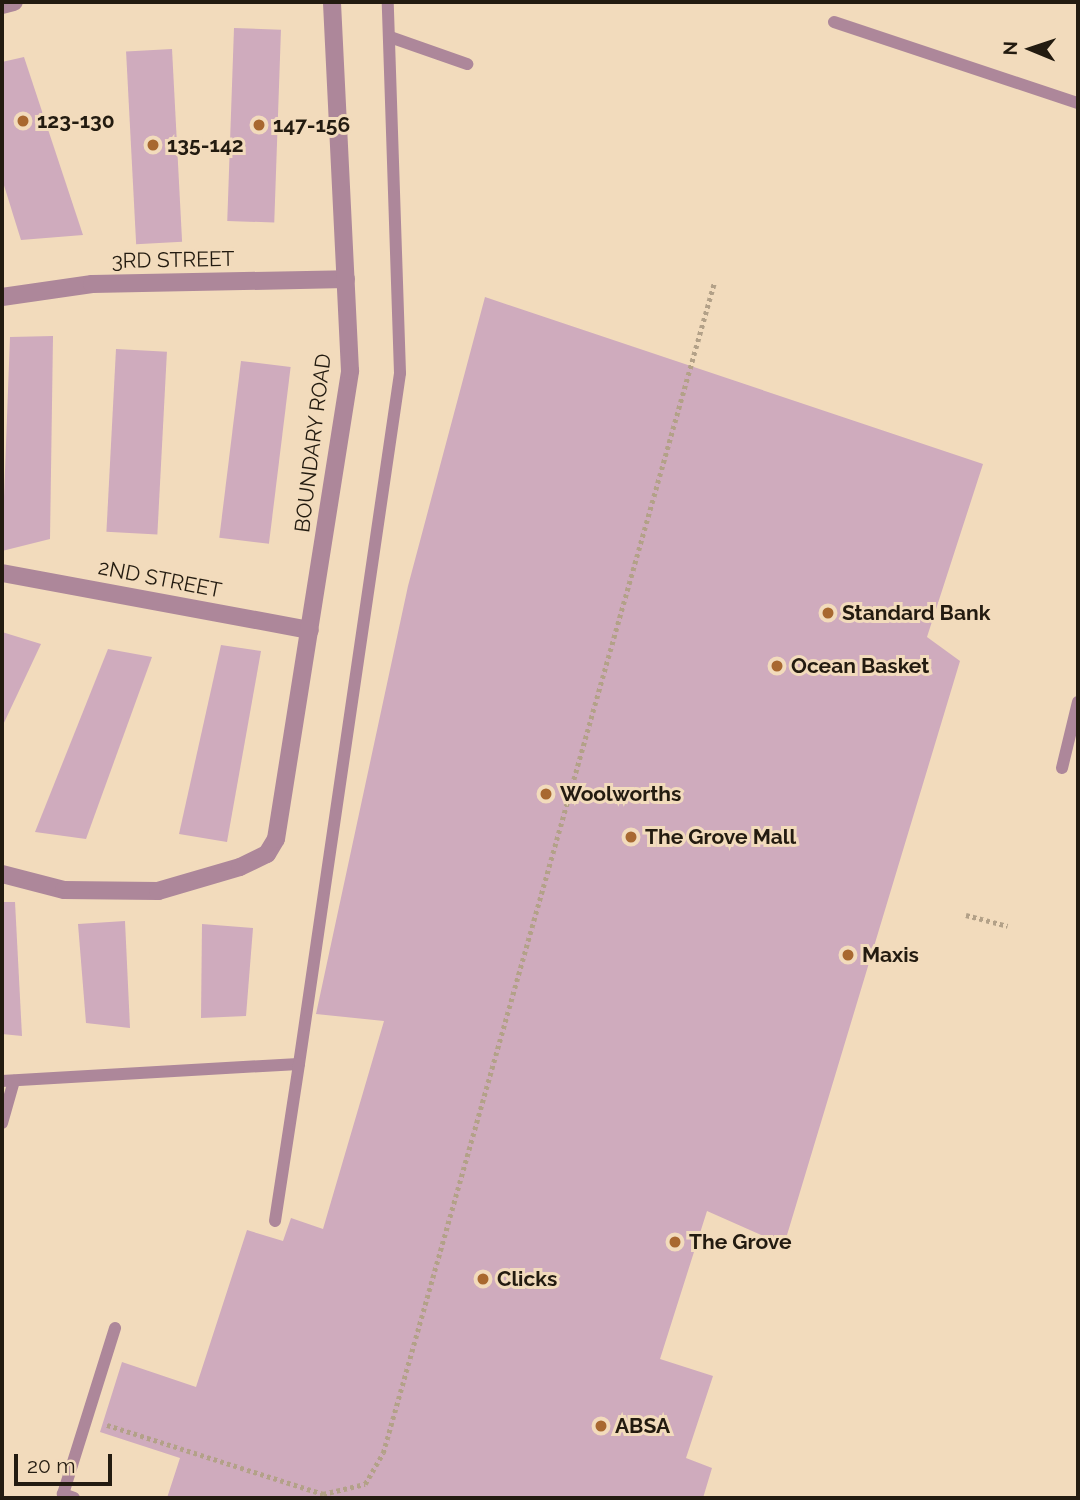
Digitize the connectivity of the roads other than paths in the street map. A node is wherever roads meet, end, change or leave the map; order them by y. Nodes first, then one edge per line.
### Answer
1 (14, 2) edge
2 (332, 2) edge
3 (388, 2) edge
4 (2, 5) edge
5 (834, 22) dead end
6 (390, 37) junction
7 (467, 64) dead end
8 (1078, 103) edge
9 (346, 279) junction
10 (2, 297) edge
11 (2, 573) edge
12 (310, 630) junction
13 (1078, 702) edge
14 (1062, 768) dead end
15 (2, 874) edge
16 (299, 1064) junction
17 (8, 1081) edge
18 (2, 1124) edge
19 (275, 1221) dead end
20 (115, 1328) dead end
21 (74, 1498) edge

1 - 4 street
2 - 9 street, BOUNDARY ROAD
3 - 6 lane
5 - 8 lane
6 - 7 lane
6 - 16 lane
9 - 10 street, 3RD STREET
9 - 12 street, BOUNDARY ROAD
11 - 12 street, 2ND STREET
12 - 15 street, BOUNDARY ROAD
13 - 14 lane
16 - 17 lane
16 - 19 lane
17 - 18 lane
20 - 21 lane

